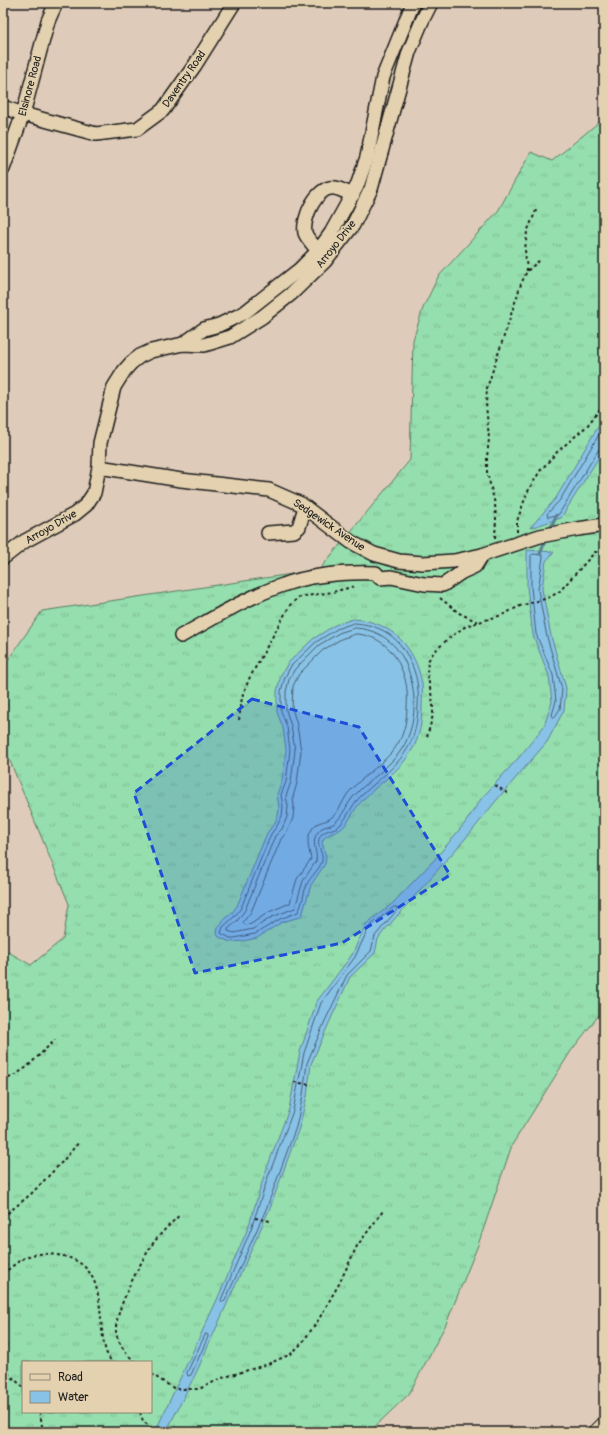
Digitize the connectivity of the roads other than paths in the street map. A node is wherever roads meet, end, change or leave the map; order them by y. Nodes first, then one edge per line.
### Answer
1 (56, 3) edge
2 (234, 3) edge
3 (413, 3) edge
4 (431, 3) edge
5 (3, 107) edge
6 (23, 114) junction
7 (3, 169) edge
8 (352, 195) junction
9 (318, 251) junction
10 (247, 318) junction
11 (99, 467) junction
12 (305, 507) junction
13 (604, 525) edge
14 (268, 533) dead end
15 (488, 553) junction
16 (3, 558) edge
17 (182, 636) dead end
18 (604, 1423) edge
19 (595, 1432) edge

1 - 6 street, Elsinore Road
2 - 6 street, Daventry Road
3 - 8 street, Arroyo Drive
4 - 10 street, Arroyo Drive
5 - 6 street, Daventry Road
6 - 7 street, Elsinore Road
8 - 9 street, Arroyo Drive
8 - 9 street
9 - 10 street, Arroyo Drive
10 - 11 street, Arroyo Drive
11 - 12 street, Sedgewick Avenue
11 - 16 street, Arroyo Drive
12 - 14 street
12 - 15 street, Sedgewick Avenue
13 - 15 street, Sedgewick Avenue
15 - 17 street
18 - 19 street

